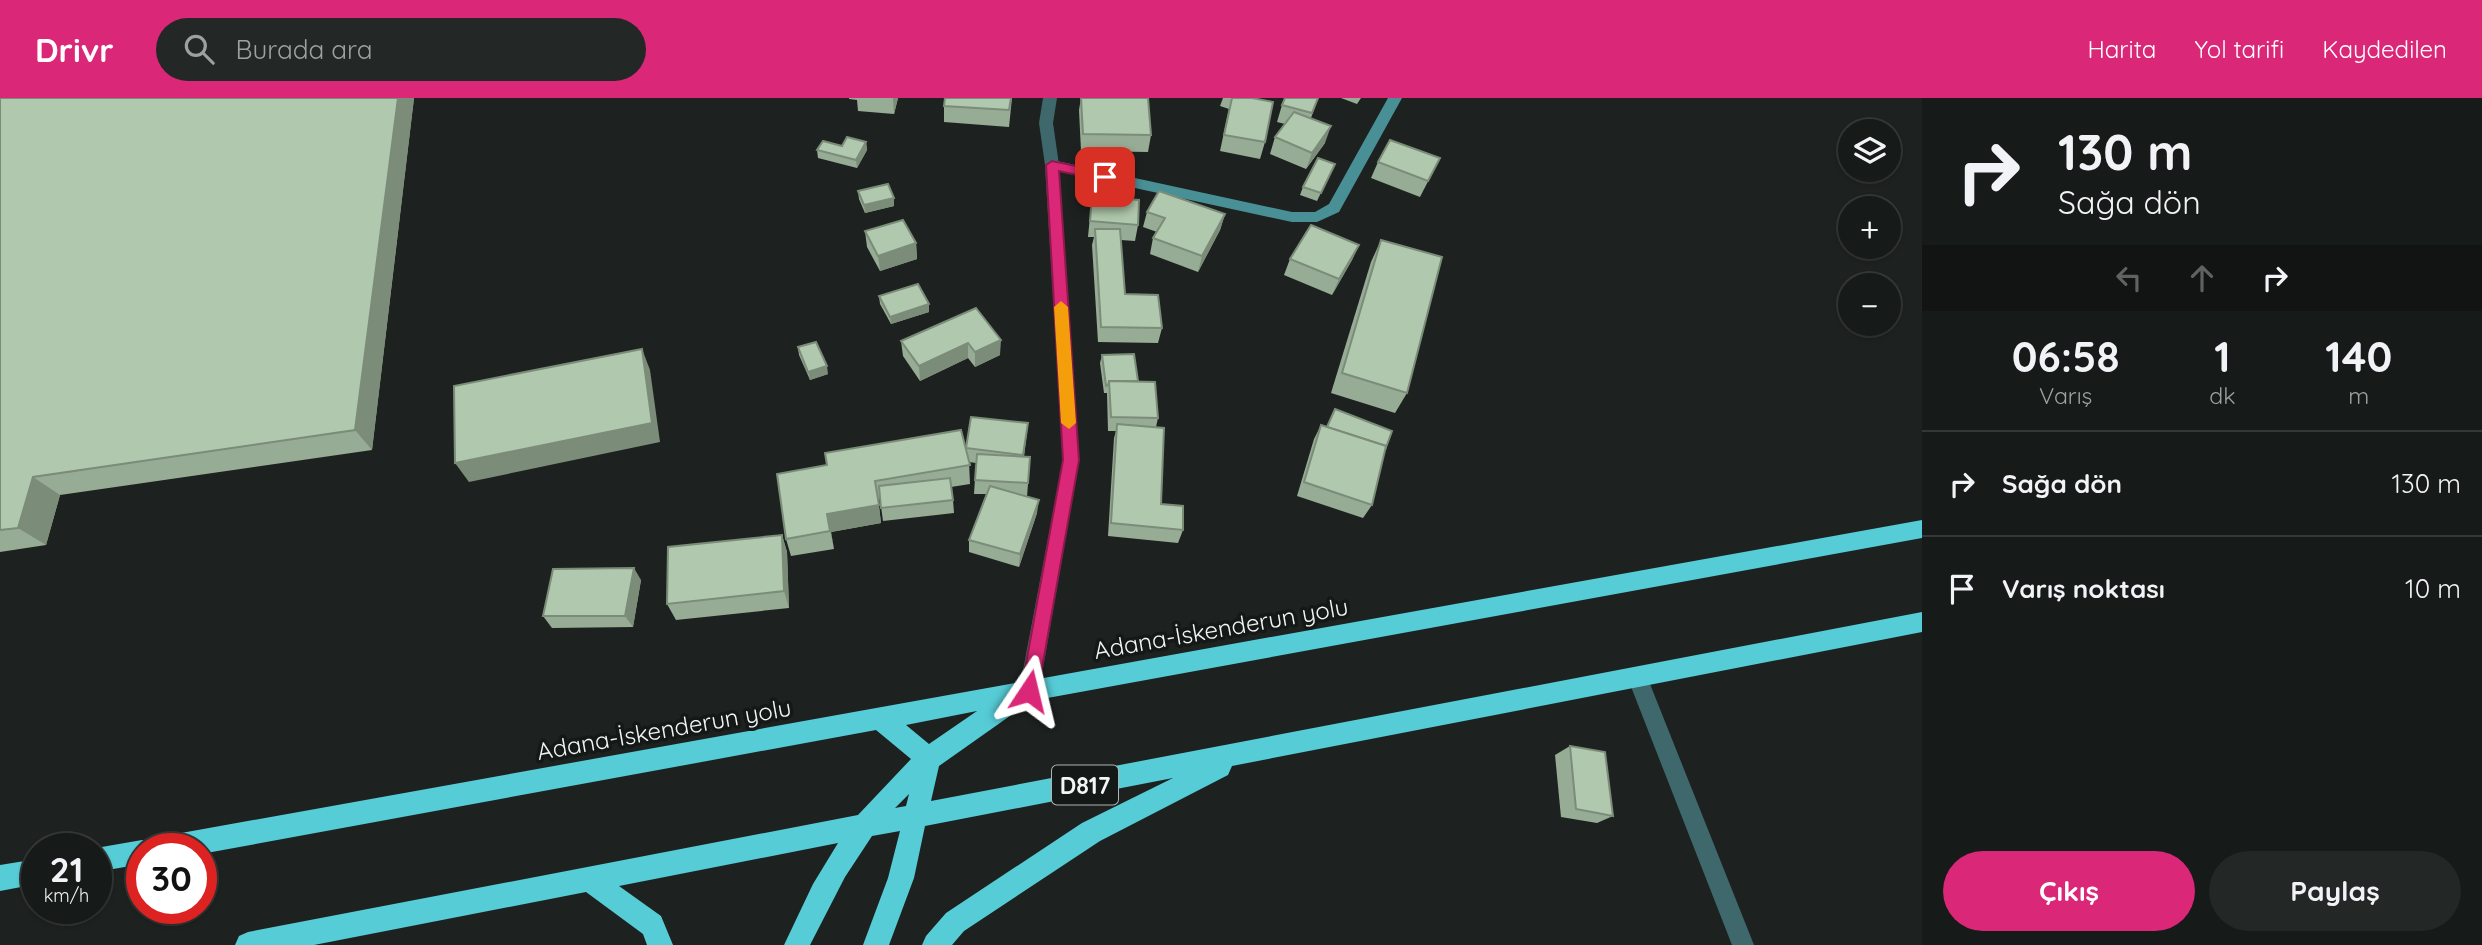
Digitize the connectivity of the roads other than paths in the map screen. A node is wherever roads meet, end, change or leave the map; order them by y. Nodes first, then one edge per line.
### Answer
1 (1049, 98) edge
2 (1395, 98) edge
3 (1052, 165) junction
4 (1922, 529) edge
5 (1922, 622) edge
6 (1638, 679) junction
7 (1029, 691) junction
8 (880, 718) junction
9 (1243, 755) junction
10 (929, 759) junction
11 (914, 818) junction
12 (860, 829) junction
13 (217, 838) edge
14 (21, 874) edge
15 (0, 878) edge
16 (590, 880) junction
17 (248, 945) edge
18 (660, 945) edge
19 (797, 945) edge
20 (876, 945) edge
21 (936, 945) edge
22 (1743, 945) edge

1 - 3 street
2 - 3 street
3 - 7 street
4 - 7 highway, Adana-İskenderun yolu
5 - 6 highway, D817
6 - 9 highway, D817
6 - 22 street
7 - 8 highway, Adana-İskenderun yolu
7 - 10 highway
8 - 10 highway
8 - 13 highway, Adana-İskenderun yolu
9 - 11 highway, D817
9 - 21 highway
10 - 11 highway
10 - 12 highway
11 - 12 highway, D817
11 - 20 highway
12 - 16 highway, D817
12 - 19 highway
14 - 15 highway
16 - 17 highway, D817
16 - 18 highway

